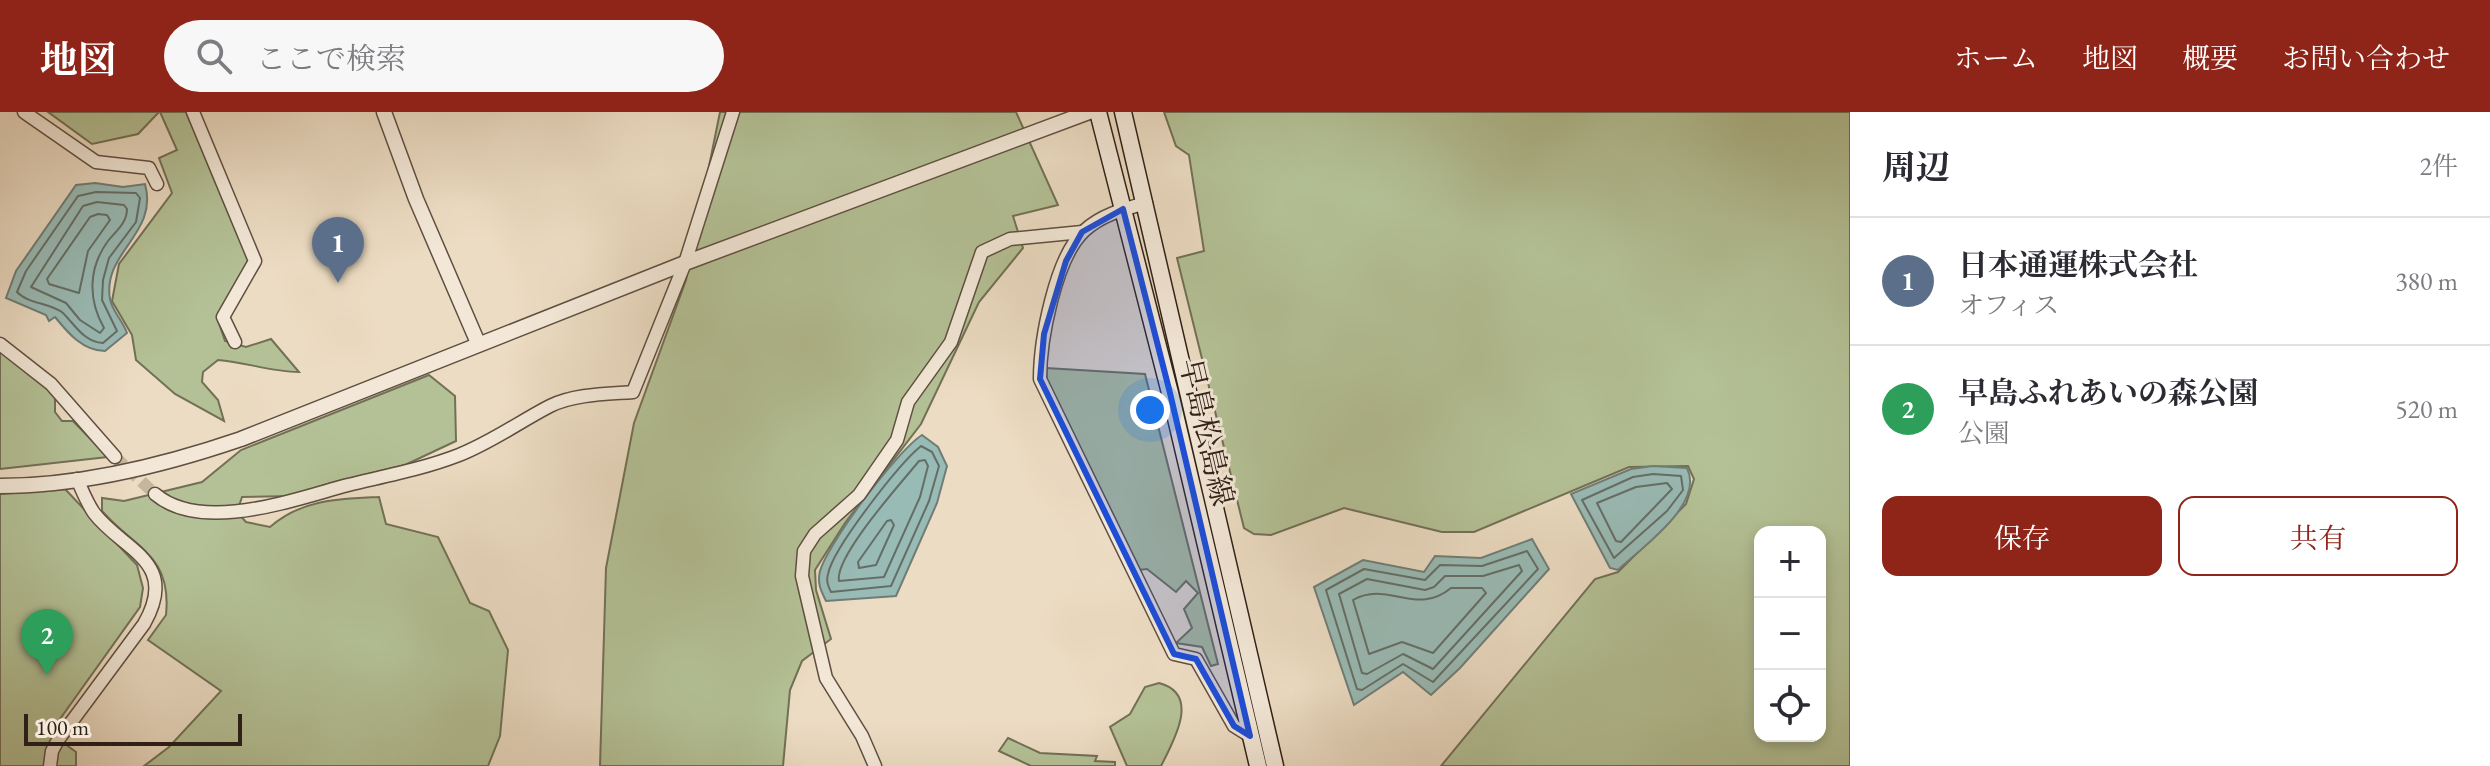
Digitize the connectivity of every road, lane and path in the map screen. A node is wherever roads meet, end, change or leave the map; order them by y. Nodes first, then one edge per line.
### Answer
1 (24, 112) edge
2 (193, 112) edge
3 (384, 112) edge
4 (733, 112) edge
5 (1089, 112) edge
6 (1098, 112) edge
7 (1123, 112) edge
8 (157, 184) dead end
9 (1146, 203) junction
10 (1123, 209) junction
11 (1082, 232) junction
12 (685, 263) junction
13 (235, 342) dead end
14 (478, 343) junction
15 (0, 344) edge
16 (115, 457) tunnel mouth
17 (77, 479) junction
18 (0, 486) edge
19 (155, 494) tunnel mouth
20 (1250, 736) junction
21 (50, 766) edge
22 (875, 766) edge
23 (1258, 766) edge
24 (1275, 766) edge

1 - 8 street
2 - 13 street
3 - 14 street
4 - 12 street
5 - 12 street
6 - 10 main road, 早島松島線
7 - 9 main road, 早島松島線
9 - 10 street
9 - 24 main road, 早島松島線
10 - 11 street
10 - 20 main road, 早島松島線
11 - 20 street
11 - 22 street
12 - 14 street
12 - 19 street
14 - 17 street
15 - 16 street
17 - 18 street
17 - 21 street
20 - 23 main road, 早島松島線

